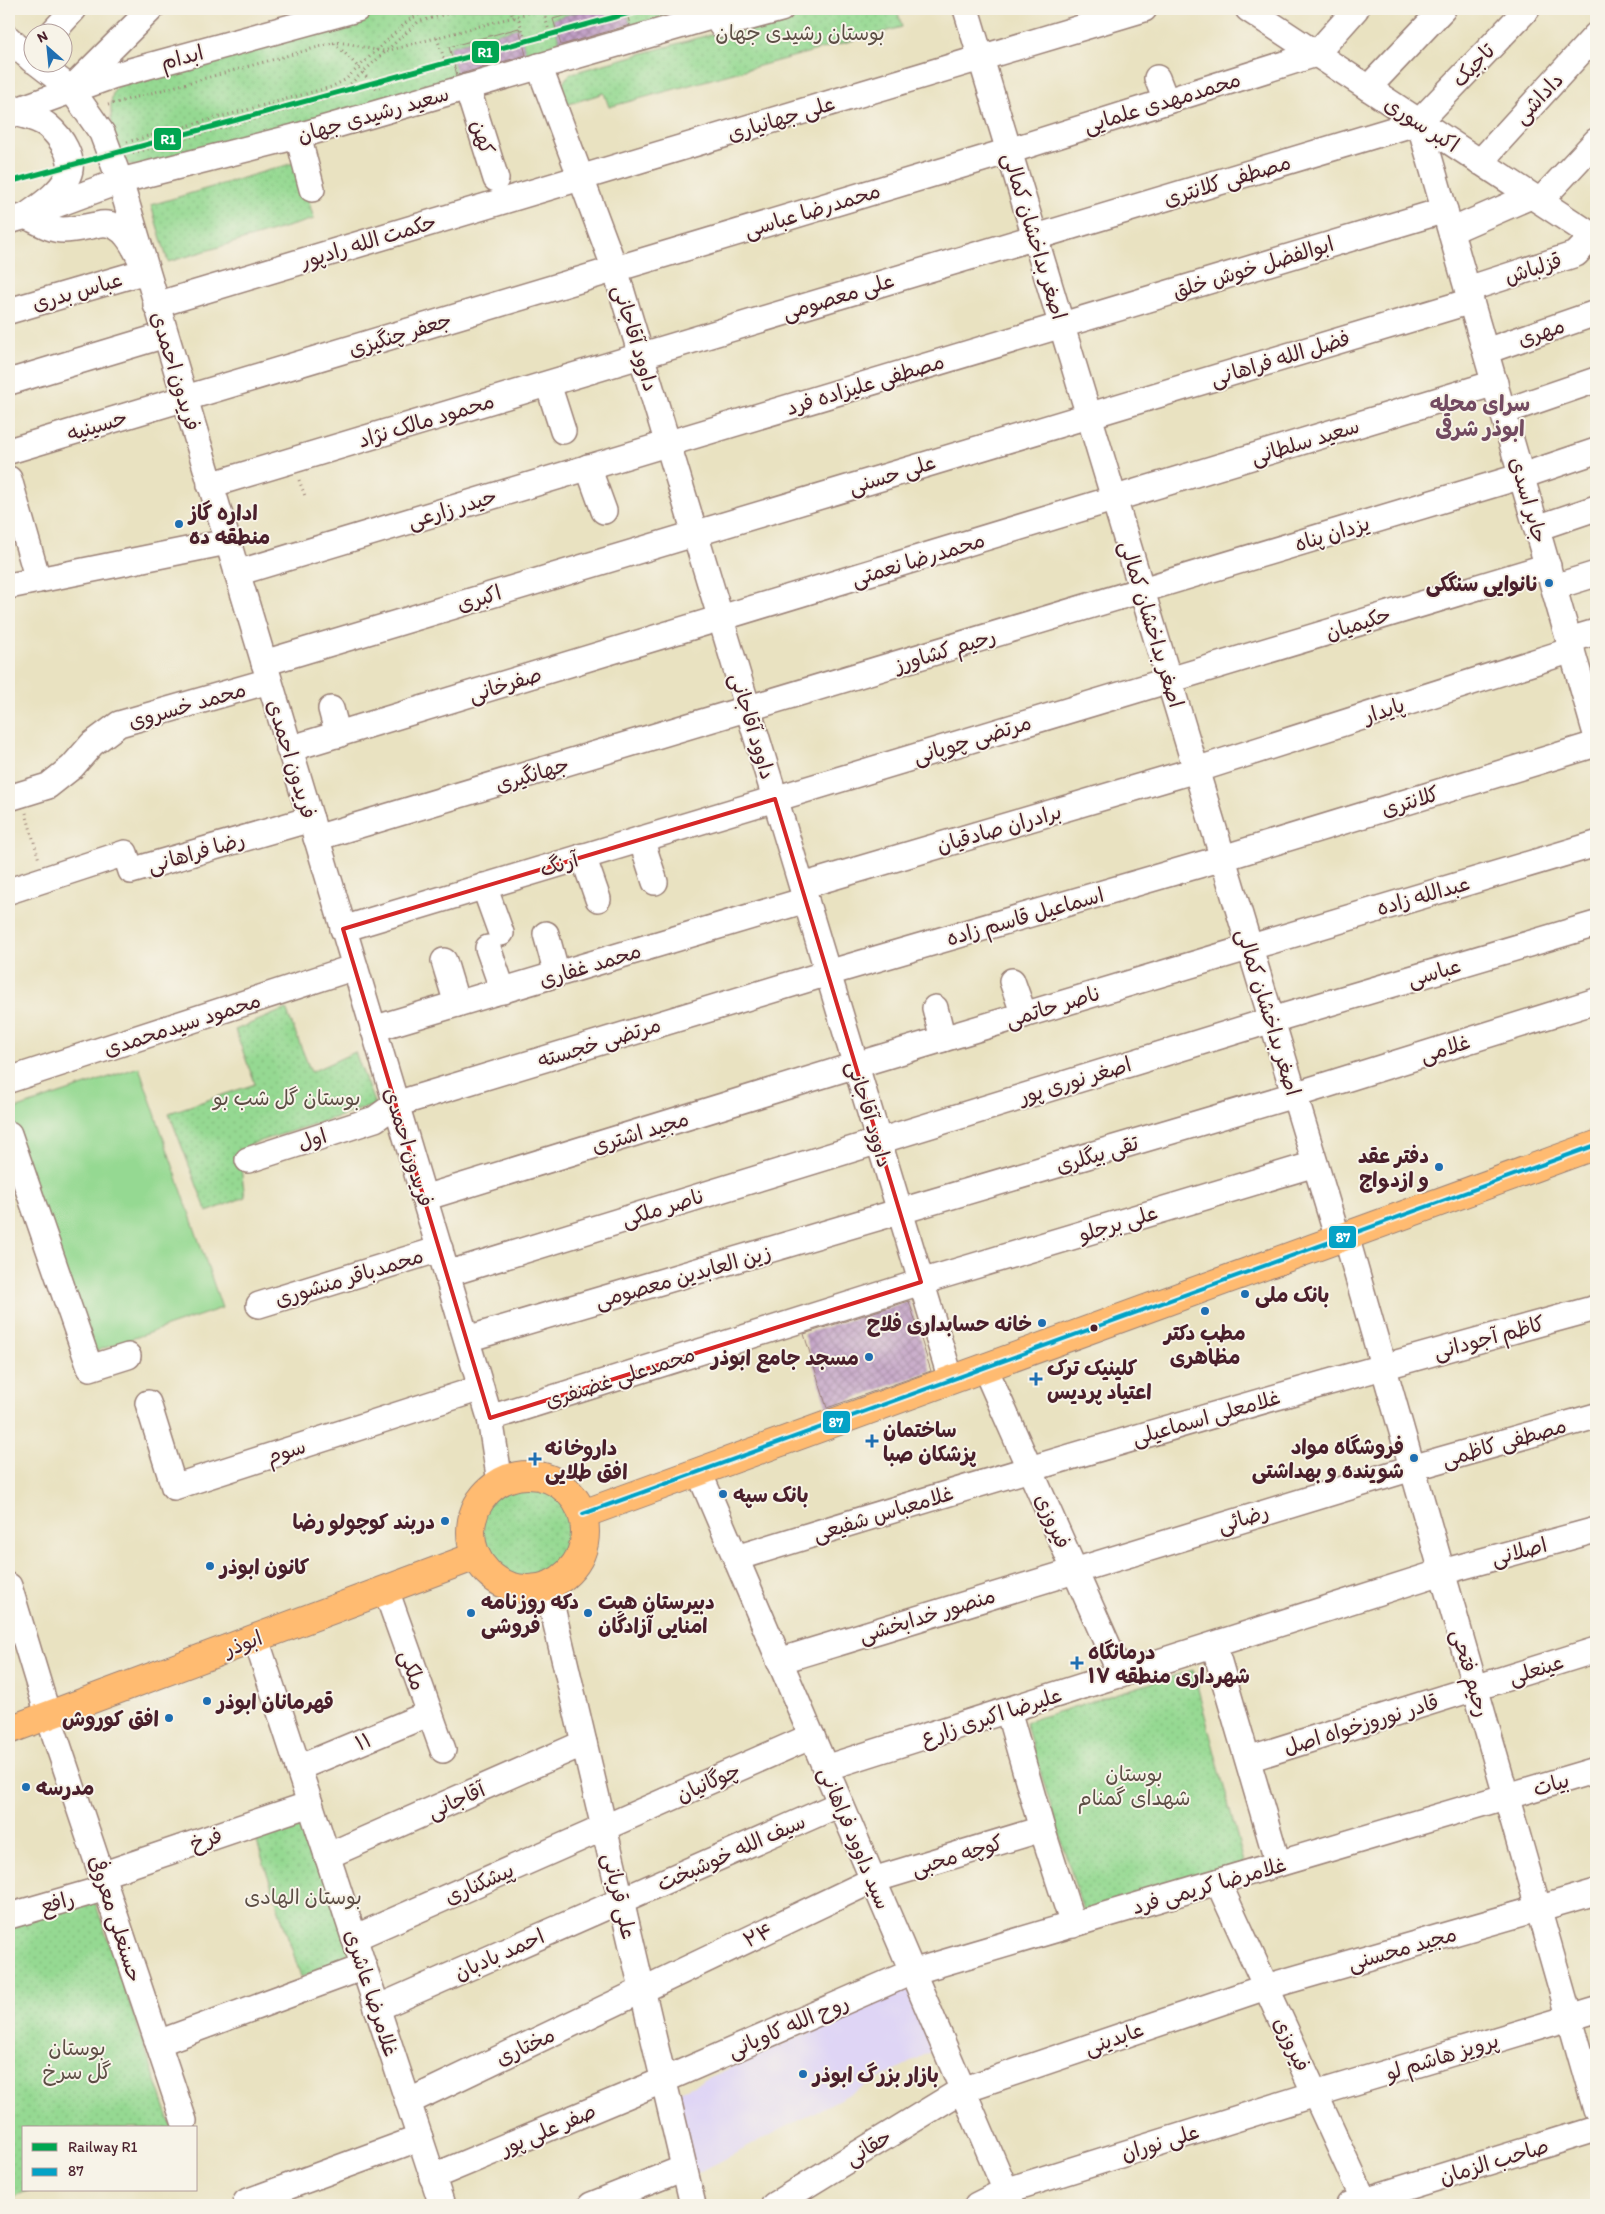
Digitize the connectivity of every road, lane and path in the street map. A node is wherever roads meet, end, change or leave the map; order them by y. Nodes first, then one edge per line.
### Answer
1 (74, 9) edge
2 (151, 9) edge
3 (296, 9) edge
4 (357, 9) edge
5 (439, 9) edge
6 (464, 9) edge
7 (510, 9) edge
8 (543, 9) edge
9 (548, 9) edge
10 (643, 9) edge
11 (738, 9) edge
12 (781, 9) edge
13 (966, 9) edge
14 (1144, 9) edge
15 (1356, 9) edge
16 (1443, 9) edge
17 (1527, 9) edge
18 (1253, 10) edge
19 (630, 12) dead end
20 (513, 17) junction
21 (62, 22) edge
22 (274, 31) junction
23 (550, 33) junction
24 (1596, 35) edge
25 (437, 38) junction
26 (9, 39) edge
27 (526, 40) junction
28 (553, 42) dead end
29 (332, 44) junction
30 (22, 50) edge
31 (375, 51) junction
32 (387, 51) junction
33 (1316, 54) junction
34 (981, 58) junction
35 (537, 64) junction
36 (356, 68) junction
37 (448, 70) junction
38 (49, 72) edge
39 (439, 72) dead end
40 (362, 74) junction
41 (1157, 78) dead end
42 (385, 86) dead end
43 (462, 86) junction
44 (1368, 88) junction
45 (71, 89) junction
46 (1166, 101) junction
47 (10, 112) edge
48 (87, 112) junction
49 (1419, 122) junction
50 (299, 141) junction
51 (1596, 141) edge
52 (1009, 150) junction
53 (113, 162) junction
54 (1480, 162) junction
55 (581, 177) junction
56 (496, 178) dead end
57 (312, 189) dead end
58 (1536, 198) junction
59 (132, 217) junction
60 (18, 218) edge
61 (1448, 220) junction
62 (1595, 236) edge
63 (1035, 237) junction
64 (615, 269) junction
65 (146, 271) junction
66 (1469, 295) junction
67 (156, 305) junction
68 (9, 311) edge
69 (1596, 314) edge
70 (1062, 324) junction
71 (165, 335) junction
72 (1486, 351) junction
73 (642, 356) junction
74 (1596, 380) edge
75 (9, 382) edge
76 (1495, 383) junction
77 (548, 384) junction
78 (184, 399) junction
79 (1503, 412) junction
80 (1089, 415) junction
81 (563, 431) dead end
82 (668, 443) junction
83 (1596, 450) edge
84 (9, 452) edge
85 (588, 467) junction
86 (1522, 476) junction
87 (9, 479) edge
88 (210, 486) junction
89 (1114, 499) junction
90 (1596, 508) edge
91 (604, 511) dead end
92 (1537, 528) junction
93 (695, 534) junction
94 (227, 542) junction
95 (237, 572) junction
96 (1596, 574) edge
97 (1551, 577) junction
98 (38, 580) junction
99 (9, 586) edge
100 (1142, 590) junction
101 (721, 618) junction
102 (1596, 632) edge
103 (1570, 645) junction
104 (266, 672) junction
105 (1169, 680) junction
106 (1592, 704) edge
107 (330, 708) dead end
108 (748, 709) junction
109 (338, 734) junction
110 (1596, 734) edge
111 (1596, 744) edge
112 (290, 749) junction
113 (1196, 770) junction
114 (15, 797) edge
115 (775, 798) junction
116 (313, 829) junction
117 (641, 839) junction
118 (1596, 844) edge
119 (583, 856) junction
120 (1223, 858) junction
121 (45, 880) junction
122 (655, 882) dead end
123 (484, 886) junction
124 (9, 891) edge
125 (804, 893) junction
126 (598, 899) dead end
127 (1596, 924) edge
128 (343, 928) junction
129 (546, 934) dead end
130 (1250, 947) junction
131 (444, 961) dead end
132 (355, 967) junction
133 (828, 973) junction
134 (557, 974) junction
135 (1012, 981) dead end
136 (503, 990) junction
137 (1596, 1001) edge
138 (457, 1004) junction
139 (935, 1008) dead end
140 (1024, 1015) junction
141 (1272, 1020) junction
142 (373, 1029) junction
143 (943, 1039) junction
144 (856, 1065) junction
145 (9, 1080) edge
146 (1294, 1095) junction
147 (396, 1104) junction
148 (375, 1119) joint
149 (9, 1134) edge
150 (878, 1140) junction
151 (1596, 1145) edge
152 (248, 1160) dead end
153 (1315, 1164) junction
154 (424, 1198) junction
155 (900, 1212) junction
156 (1342, 1238) junction
157 (440, 1249) junction
158 (447, 1274) junction
159 (921, 1282) junction
160 (259, 1304) dead end
161 (1596, 1308) edge
162 (466, 1339) junction
163 (128, 1356) dead end
164 (1383, 1366) junction
165 (985, 1368) junction
166 (951, 1380) junction
167 (481, 1388) junction
168 (148, 1403) dead end
169 (1596, 1416) edge
170 (490, 1418) junction
171 (1029, 1468) junction
172 (1412, 1468) junction
173 (699, 1472) junction
174 (500, 1482) junction
175 (583, 1514) junction
176 (1596, 1530) edge
177 (476, 1556) junction
178 (736, 1558) junction
179 (1074, 1569) junction
180 (1442, 1572) junction
181 (9, 1586) edge
182 (547, 1586) junction
183 (386, 1590) junction
184 (256, 1639) junction
185 (1214, 1645) junction
186 (1596, 1650) edge
187 (779, 1660) junction
188 (1121, 1674) junction
189 (1475, 1689) junction
190 (1008, 1710) junction
191 (428, 1714) junction
192 (48, 1715) junction
193 (9, 1730) edge
194 (812, 1736) junction
195 (584, 1743) junction
196 (442, 1750) dead end
197 (1248, 1759) junction
198 (298, 1768) junction
199 (826, 1768) junction
200 (1596, 1770) edge
201 (1506, 1797) junction
202 (310, 1804) junction
203 (840, 1804) junction
204 (604, 1828) junction
205 (1042, 1829) junction
206 (327, 1856) junction
207 (1278, 1864) junction
208 (873, 1880) junction
209 (104, 1881) junction
210 (1218, 1882) junction
211 (1596, 1892) edge
212 (621, 1901) junction
213 (1538, 1909) junction
214 (9, 1916) edge
215 (1073, 1925) junction
216 (354, 1938) junction
217 (364, 1967) junction
218 (912, 1972) junction
219 (1266, 1987) junction
220 (642, 1990) junction
221 (377, 2008) junction
222 (1596, 2010) edge
223 (1570, 2018) junction
224 (158, 2043) junction
225 (664, 2080) junction
226 (962, 2090) junction
227 (1315, 2094) junction
228 (408, 2102) junction
229 (1596, 2110) edge
230 (184, 2121) dead end
231 (1596, 2129) edge
232 (420, 2138) junction
233 (684, 2168) junction
234 (432, 2177) junction
235 (1009, 2198) edge
236 (1359, 2204) edge
237 (248, 2205) edge
238 (442, 2205) edge
239 (591, 2205) edge
240 (693, 2205) edge
241 (774, 2205) edge
242 (977, 2205) edge

1 - 21 street
2 - 45 street
3 - 22 street
4 - 22 street, ابدام
5 - 31 path
6 - 32 path
7 - 20 path
8 - 20 path
9 - 23 path
10 - 19 path
11 - 35 street, سعید رشیدی جهان
12 - 35 street, سعید رشیدی جهان
13 - 34 street, اصغر بداخشان کمالی
14 - 34 street, علی جهانیاری
15 - 33 street
16 - 44 street
17 - 49 street, تاجیک
18 - 33 street, اکبر سوری
20 - 25 path
20 - 27 path
22 - 45 street, ابدام
23 - 27 path
23 - 28 path
24 - 54 street, داداشی
25 - 32 path
25 - 37 path
26 - 30 street, فریدون احمدی
27 - 35 path
29 - 31 path
29 - 36 path
29 - 48 path
31 - 32 path
31 - 36 path
32 - 40 path
33 - 44 street, اکبر سوری
33 - 46 street, محمدمهدی علمایی
34 - 52 street, اصغر بداخشان کمالی
34 - 55 street, علی جهانیاری
35 - 43 street, سعید رشیدی جهان
35 - 55 street, داوود آقاجانی
36 - 40 path
36 - 53 path
37 - 39 path
37 - 43 path
38 - 45 street, فریدون احمدی
40 - 42 path
40 - 53 path
41 - 46 street
43 - 50 street, سعید رشیدی جهان
43 - 56 street, کهن
44 - 49 street, اکبر سوری
45 - 47 street, ابدام
45 - 48 street, فریدون احمدی
46 - 52 street, محمدمهدی علمایی
47 - 60 street
48 - 53 street, فریدون احمدی
49 - 54 street, اکبر سوری
49 - 61 street, جابر اسدی
49 - 63 street, مصطفی کلانتری
50 - 53 street, سعید رشیدی جهان
50 - 57 street
50 - 59 street, سعید رشیدی جهان
51 - 58 street
52 - 63 street, اصغر بداخشان کمالی
52 - 64 street, محمدرضا عباسی
53 - 59 street, فریدون احمدی
53 - 60 street, سعید رشیدی جهان
54 - 58 street, اکبر سوری
55 - 64 street, داوود آقاجانی
55 - 67 street, حکمت الله رادپور
58 - 61 street, ابوالفضل خوش خلق
58 - 62 street, اکبر سوری
59 - 65 street, فریدون احمدی
60 - 65 street
61 - 66 street, جابر اسدی
61 - 70 street, ابوالفضل خوش خلق
62 - 66 street, قزلباش
63 - 70 street, اصغر بداخشان کمالی
63 - 73 street, علی معصومی
64 - 73 street, داوود آقاجانی
64 - 78 street, جعفر چنگیزی
65 - 67 street, فریدون احمدی
65 - 68 street, عباس بدری
66 - 72 street, جابر اسدی
66 - 80 street, فضل الله فراهانی
67 - 71 street, فریدون احمدی
69 - 72 street, مهری
70 - 80 street, اصغر بداخشان کمالی
70 - 82 street, مصطفی علیزاده فرد
71 - 75 street
71 - 78 street, فریدون احمدی
72 - 76 street, جابر اسدی
73 - 77 street, محمود مالک نژاد
73 - 82 street, داوود آقاجانی
74 - 79 street
76 - 79 street, جابر اسدی
76 - 89 street, سعید سلطانی
77 - 81 street
77 - 88 street, محمود مالک نژاد
78 - 84 street, حسینیه
78 - 88 street, فریدون احمدی
79 - 86 street, جابر اسدی
80 - 89 street, اصغر بداخشان کمالی
80 - 93 street, علی حسنی
82 - 85 street, حیدر زارعی
82 - 93 street, داوود آقاجانی
83 - 86 street, یزدان پناه
85 - 91 street
85 - 95 street, حیدر زارعی
86 - 92 street, جابر اسدی
86 - 100 street, یزدان پناه
87 - 98 street
88 - 94 street, فریدون احمدی
89 - 100 street, اصغر بداخشان کمالی
89 - 101 street, محمدرضا نعمتی
90 - 92 street
92 - 97 street, جابر اسدی
93 - 101 street, داوود آقاجانی
93 - 104 street, اکبری
94 - 95 street, فریدون احمدی
94 - 98 street
95 - 104 street, فریدون احمدی
96 - 97 street, حکیمیان
97 - 103 street, جابر اسدی
97 - 105 street, حکیمیان
98 - 99 street
100 - 105 street, اصغر بداخشان کمالی
100 - 108 street, رحیم کشاورز
101 - 108 street, داوود آقاجانی
101 - 109 street, صفرخانی
102 - 103 street, پایدار
103 - 106 street, جابر اسدی
103 - 113 street, پایدار
104 - 112 street, فریدون احمدی
104 - 114 street, محمد خسروی
105 - 113 street, اصغر بداخشان کمالی
105 - 115 street, مرتضی چوپانی
106 - 110 street, جابر اسدی
107 - 109 street
108 - 115 street, داوود آقاجانی
108 - 116 street, جهانگیری
109 - 112 street, صفرخانی
111 - 120 street, کلانتری
112 - 116 street, فریدون احمدی
113 - 120 street, اصغر بداخشان کمالی
113 - 125 street, برادران صادقیان
114 - 121 path
115 - 117 street, آرنگ
115 - 125 street, داوود آقاجانی
116 - 121 street, رضا فراهانی
116 - 128 street, فریدون احمدی
117 - 119 street, آرنگ
117 - 122 street
118 - 130 street, عبدالله زاده
119 - 123 street, آرنگ
119 - 126 street
120 - 130 street, اصغر بداخشان کمالی
120 - 133 street, اسماعیل قاسم زاده
121 - 124 street, رضا فراهانی
123 - 128 street, آرنگ
123 - 136 street
125 - 133 street, داوود آقاجانی
125 - 134 street, محمد غفاری
127 - 141 street, عباسی
128 - 132 street, فریدون احمدی
129 - 134 street
130 - 140 street, ناصر حاتمی
130 - 141 street, اصغر بداخشان کمالی
131 - 138 street
132 - 142 street, فریدون احمدی
132 - 145 street, محمود سیدمحمدی
133 - 144 street, داوود آقاجانی
133 - 147 street, مرتضی خجسته
134 - 136 street, محمد غفاری
135 - 140 street
136 - 138 street, محمد غفاری
137 - 146 street, غلامی
138 - 142 street, محمد غفاری
139 - 143 street
140 - 143 street, ناصر حاتمی
141 - 146 street, اصغر بداخشان کمالی
141 - 150 street, اصغر نوری پور
142 - 147 street, فریدون احمدی
143 - 144 street, ناصر حاتمی
144 - 150 street, داوود آقاجانی
144 - 154 street, مجید اشتری
146 - 153 street, اصغر بداخشان کمالی
146 - 155 street, تقی بیگلری
147 - 148 street, مرتضی خجسته
147 - 154 street, فریدون احمدی
148 - 152 street, اول
149 - 163 street
150 - 155 street, داوود آقاجانی
150 - 158 street, ناصر ملکی
151 - 156 main road
153 - 156 street, اصغر بداخشان کمالی
153 - 159 street, علی برجلو
154 - 157 street, فریدون احمدی
155 - 159 street, داوود آقاجانی
155 - 162 street, زین العابدین معصومی
156 - 164 street, رحیم فتحی
156 - 165 main road
157 - 158 street, فریدون احمدی
157 - 160 street, محمدباقر منشوری
158 - 162 street, فریدون احمدی
159 - 166 street, داوود آقاجانی
159 - 170 street, محمدعلی غضنفری
161 - 164 street, کاظم آجودانی
162 - 167 street, فریدون احمدی
164 - 171 street, غلامعلی اسماعیلی
164 - 172 street, رحیم فتحی
165 - 166 main road
165 - 171 street, فیروزی
166 - 173 main road
167 - 168 street, سوم
167 - 170 street, فریدون احمدی
169 - 172 street, مصطفی کاظمی
170 - 174 street, فریدون احمدی
171 - 178 street, غلامعباس شفیعی
171 - 179 street, فیروزی
172 - 179 street, رضائی
172 - 180 street, رحیم فتحی
173 - 175 main road
173 - 178 street, سید داوود فراهانی
174 - 175 main road
174 - 177 main road
175 - 182 main road
176 - 180 street, اصلانی
177 - 182 main road
177 - 183 main road, ابوذر
178 - 187 street, سید داوود فراهانی
179 - 187 street, منصور خدابخشی
179 - 188 street, فیروزی
180 - 185 street, علیرضا اکبری زارع
180 - 189 street, رحیم فتحی
181 - 192 street, حسنعلی معروفی
182 - 195 street, علی قربانی
183 - 184 main road, ابوذر
183 - 191 street, ملکی
184 - 192 main road, ابوذر
184 - 198 street, غلامرضا عاشری
185 - 188 street, علیرضا اکبری زارع
185 - 197 street
186 - 189 street, عینعلی
187 - 194 street, سید داوود فراهانی
188 - 190 street, علیرضا اکبری زارع
189 - 197 street, قادر نوروزخواه اصل
189 - 201 street, رحیم فتحی
190 - 199 street, علیرضا اکبری زارع
190 - 205 street
191 - 196 street, ملکی
191 - 198 street, ۱۱
192 - 193 main road, ابوذر
192 - 209 street, حسنعلی معروفی
194 - 199 street, سید داوود فراهانی
194 - 204 street, چوگانیان
195 - 204 street, علی قربانی
195 - 206 street, آقاجانی
197 - 207 street
198 - 202 street, غلامرضا عاشری
199 - 203 street, سید داوود فراهانی
200 - 201 street, بیات
201 - 207 street, غلامرضا کریمی فرد
201 - 213 street, رحیم فتحی
202 - 206 street, غلامرضا عاشری
202 - 209 street, فرخ
203 - 208 street, سید داوود فراهانی
203 - 212 street, سیف الله خوشبخت
204 - 212 street, علی قربانی
204 - 216 street, پیشکناری
205 - 208 street, کوچه محبی
205 - 215 street
206 - 216 street, غلامرضا عاشری
207 - 210 street, غلامرضا کریمی فرد
208 - 218 street, سید داوود فراهانی
208 - 220 street, ۲۴
209 - 214 street, رافع
209 - 224 street, حسنعلی معروفی
210 - 215 street, غلامرضا کریمی فرد
210 - 219 street, فیروزی
211 - 213 street, مجید محسنی
212 - 220 street, علی قربانی
212 - 221 street, احمد بادبان
213 - 219 street, مجید محسنی
213 - 223 street, رحیم فتحی
215 - 218 street, غلامرضا کریمی فرد
216 - 217 street, غلامرضا عاشری
217 - 221 street, غلامرضا عاشری
217 - 224 street
218 - 225 street, روح الله کاویانی
218 - 226 street, سید داوود فراهانی
219 - 226 street, عابدینی
219 - 227 street, فیروزی
220 - 225 street, علی قربانی
220 - 228 street, مختاری
221 - 228 street, غلامرضا عاشری
222 - 223 street, پرویز هاشم لو
223 - 227 street, پرویز هاشم لو
223 - 229 street, رحیم فتحی
224 - 230 street, حسنعلی معروفی
225 - 233 street, علی قربانی
225 - 234 street, صفر علی پور
226 - 235 street, سید داوود فراهانی
226 - 241 street, حقانی
227 - 235 street, علی نوران
227 - 236 street, فیروزی
228 - 232 street, غلامرضا عاشری
231 - 236 street, صاحب الزمان
232 - 234 street, غلامرضا عاشری
232 - 237 street
233 - 239 street
233 - 240 street, علی قربانی
234 - 238 street, غلامرضا عاشری
235 - 242 street, علی نوران

